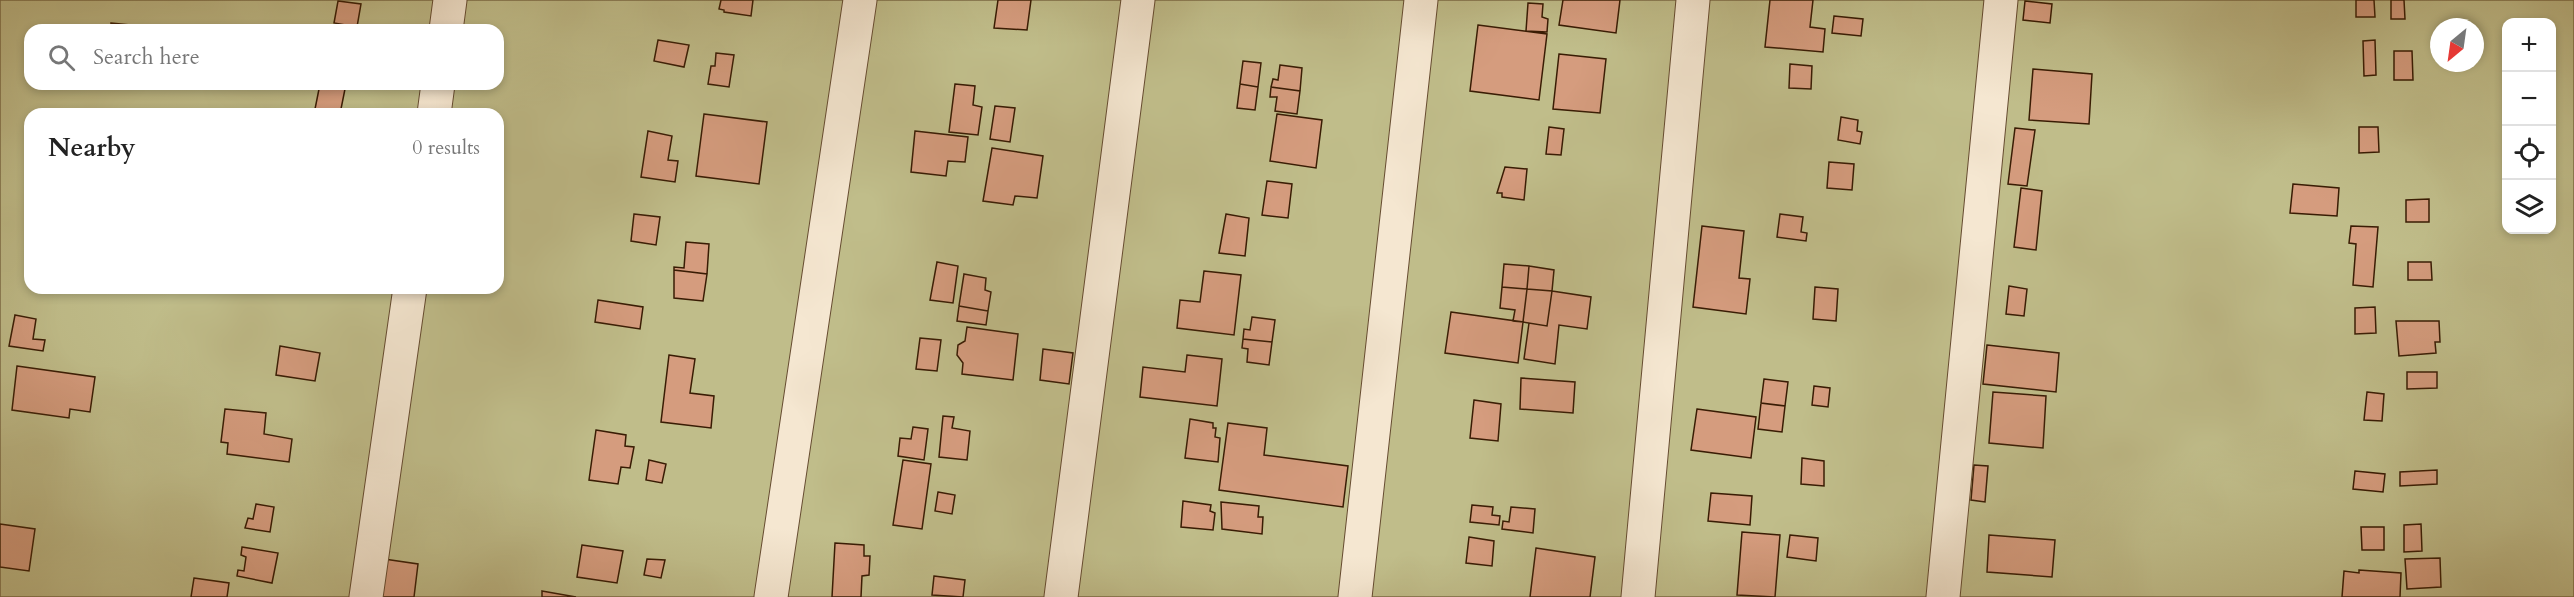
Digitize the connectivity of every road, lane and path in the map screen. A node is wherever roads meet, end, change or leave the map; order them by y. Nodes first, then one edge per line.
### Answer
1 (450, 0) edge
2 (860, 0) edge
3 (1138, 0) edge
4 (1420, 0) edge
5 (1693, 0) edge
6 (2001, 0) edge
7 (447, 24) edge
8 (437, 90) edge
9 (435, 108) edge
10 (409, 294) edge
11 (366, 597) edge
12 (771, 597) edge
13 (1061, 597) edge
14 (1355, 597) edge
15 (1638, 597) edge
16 (1943, 597) edge

1 - 7 street
2 - 12 street
3 - 13 street
4 - 14 street
5 - 15 street
6 - 16 street
8 - 9 street
10 - 11 street

